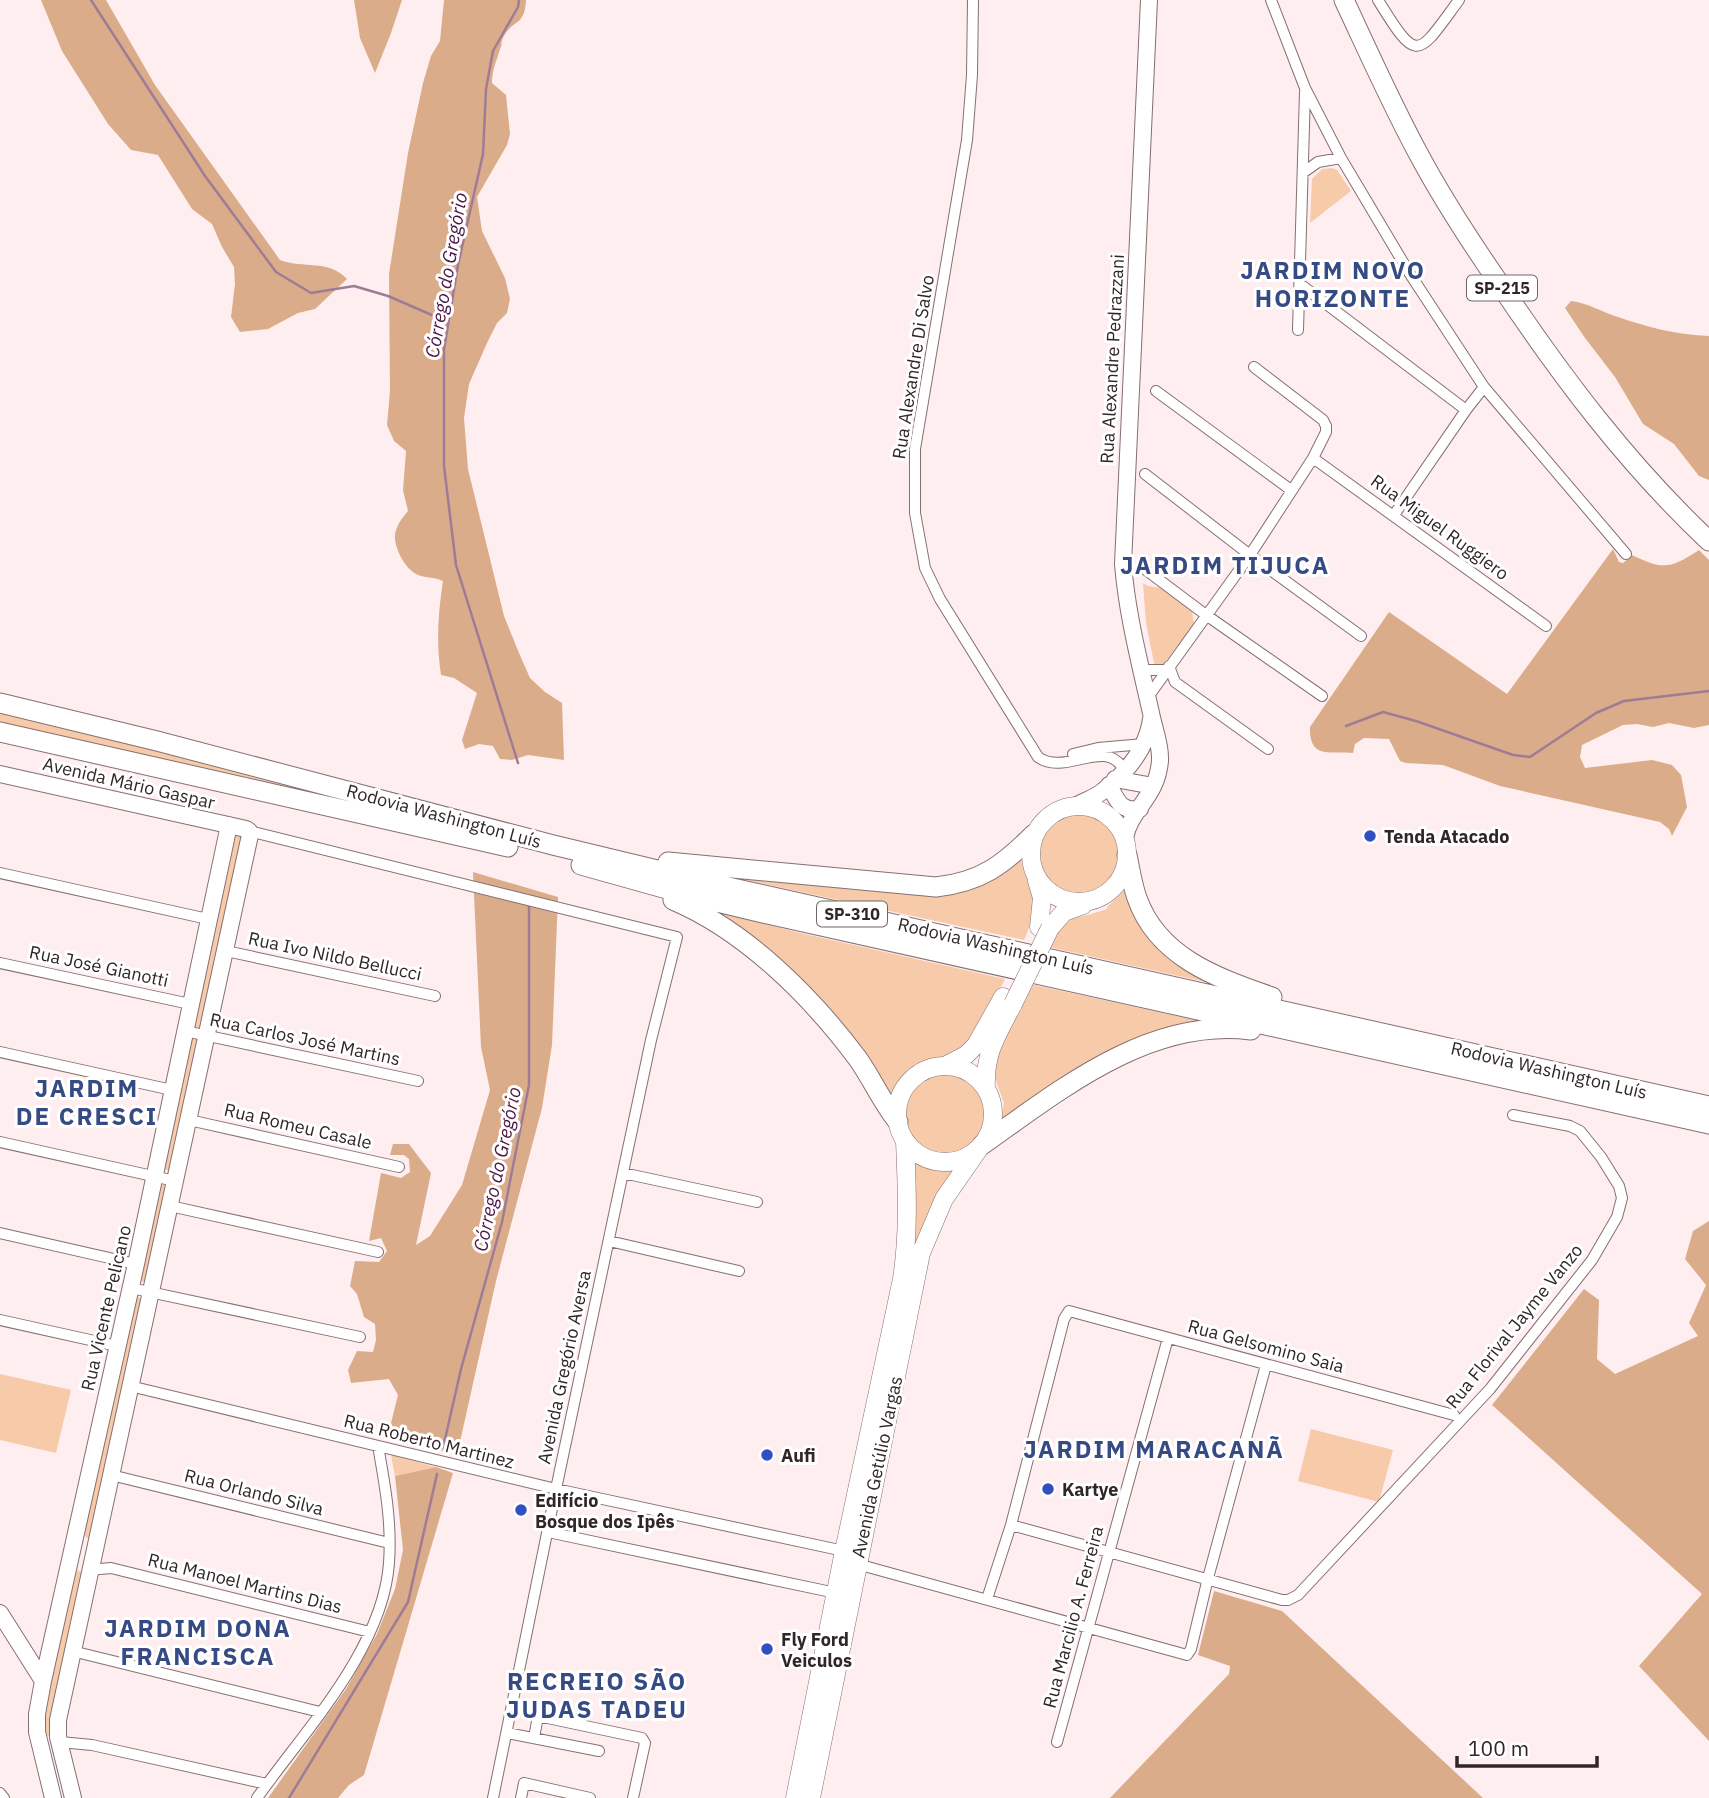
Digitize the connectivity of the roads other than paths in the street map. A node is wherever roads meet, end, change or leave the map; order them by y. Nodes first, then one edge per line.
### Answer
1 (973, 0) edge
2 (1149, 0) edge
3 (1271, 0) edge
4 (1345, 0) edge
5 (1378, 0) edge
6 (1459, 0) edge
7 (1305, 88) junction
8 (1341, 158) junction
9 (1304, 172) junction
10 (1300, 284) junction
11 (1298, 330) dead end
12 (1254, 367) dead end
13 (1484, 387) junction
14 (1156, 391) dead end
15 (1466, 410) junction
16 (1313, 458) junction
17 (1145, 474) dead end
18 (1291, 490) junction
19 (1394, 515) junction
20 (1709, 541) edge
21 (1626, 554) dead end
22 (1250, 555) junction
23 (1146, 570) dead end
24 (1206, 615) junction
25 (1546, 626) dead end
26 (1362, 636) dead end
27 (1168, 668) junction
28 (1141, 670) junction
29 (1322, 695) dead end
30 (1148, 697) junction
31 (0, 703) edge
32 (1152, 716) junction
33 (0, 732) edge
34 (1144, 744) junction
35 (1268, 749) dead end
36 (1036, 752) junction
37 (1160, 763) junction
38 (0, 774) edge
39 (1116, 778) junction
40 (1153, 786) junction
41 (1075, 806) junction
42 (1140, 809) junction
43 (229, 825) junction
44 (249, 831) junction
45 (1034, 834) junction
46 (553, 845) junction
47 (1126, 847) junction
48 (0, 873) edge
49 (611, 873) junction
50 (1036, 877) junction
51 (1093, 901) junction
52 (208, 919) junction
53 (1045, 928) junction
54 (226, 951) junction
55 (0, 963) edge
56 (435, 996) dead end
57 (1008, 1000) junction
58 (190, 1004) junction
59 (1356, 1026) junction
60 (184, 1031) junction
61 (208, 1036) junction
62 (1362, 1046) junction
63 (0, 1052) edge
64 (945, 1066) junction
65 (418, 1082) dead end
66 (986, 1089) junction
67 (172, 1090) junction
68 (1589, 1097) junction
69 (1709, 1106) edge
70 (1513, 1115) dead end
71 (189, 1120) junction
72 (898, 1122) junction
73 (1709, 1124) edge
74 (1709, 1132) edge
75 (905, 1140) junction
76 (0, 1142) edge
77 (980, 1148) junction
78 (399, 1167) dead end
79 (623, 1173) junction
80 (155, 1177) junction
81 (176, 1181) junction
82 (757, 1202) dead end
83 (170, 1206) junction
84 (0, 1233) edge
85 (609, 1241) junction
86 (377, 1252) dead end
87 (136, 1264) junction
88 (739, 1271) dead end
89 (131, 1288) junction
90 (151, 1293) junction
91 (0, 1320) edge
92 (360, 1337) dead end
93 (1168, 1338) junction
94 (117, 1346) junction
95 (1266, 1365) junction
96 (131, 1386) junction
97 (1454, 1415) dead end
98 (378, 1446) junction
99 (111, 1475) junction
100 (555, 1489) junction
101 (1011, 1525) junction
102 (548, 1532) junction
103 (389, 1543) junction
104 (72, 1545) junction
105 (94, 1549) junction
106 (844, 1551) junction
107 (1109, 1552) junction
108 (858, 1564) junction
109 (68, 1565) junction
110 (111, 1568) junction
111 (89, 1570) junction
112 (1208, 1578) junction
113 (836, 1593) junction
114 (987, 1599) junction
115 (0, 1613) edge
116 (1089, 1628) junction
117 (370, 1632) junction
118 (6, 1635) edge
119 (72, 1651) junction
120 (43, 1681) junction
121 (320, 1712) junction
122 (507, 1733) junction
123 (534, 1738) junction
124 (60, 1742) junction
125 (1057, 1742) dead end
126 (40, 1745) junction
127 (92, 1745) junction
128 (599, 1751) dead end
129 (64, 1759) junction
130 (44, 1763) junction
131 (267, 1784) junction
132 (0, 1793) edge
133 (4, 1798) edge
134 (53, 1798) edge
135 (73, 1798) edge
136 (257, 1798) edge
137 (493, 1798) edge
138 (521, 1798) edge
139 (590, 1798) edge
140 (633, 1798) edge
141 (795, 1798) edge
142 (811, 1798) edge

1 - 36 street, Rua Alexandre Di Salvo
2 - 28 street, Rua Alexandre Pedrazzani
3 - 7 street
4 - 20 highway, SP-215
5 - 6 street
7 - 8 street
7 - 9 street
8 - 9 street
8 - 13 street
9 - 10 street
10 - 11 street
10 - 15 street
12 - 16 street
13 - 15 street
13 - 21 street
14 - 18 street
15 - 19 street
16 - 18 street
16 - 19 street, Rua Miguel Ruggiero
17 - 22 street
18 - 22 street
19 - 25 street, Rua Miguel Ruggiero
22 - 24 street
22 - 26 street
23 - 24 street
24 - 27 street
24 - 29 street
27 - 28 street
27 - 30 street
27 - 35 street
28 - 30 street, Rua Alexandre Pedrazzani
30 - 32 street, Rua Alexandre Pedrazzani
31 - 46 highway, Rodovia Washington Luís / SP-310
32 - 34 street, Rua Alexandre Pedrazzani
32 - 37 street, Rua Alexandre Pedrazzani
33 - 49 highway, Rodovia Washington Luís / SP-310
34 - 36 street
34 - 37 street
34 - 39 street, Rua Alexandre Pedrazzani
36 - 39 street
37 - 40 street, Rua Alexandre Pedrazzani
38 - 43 street, Avenida Mário Gaspar
39 - 40 street
39 - 41 street, Rua Alexandre Pedrazzani
39 - 42 street
40 - 42 street, Rua Alexandre Pedrazzani
41 - 45 main road
41 - 47 main road
42 - 47 street, Rua Alexandre Pedrazzani
43 - 44 street, Avenida Mário Gaspar
43 - 52 street, Rua Vicente Pelicano
44 - 54 street
44 - 79 street, Avenida Gregório Aversa
45 - 46 highway
45 - 50 main road
46 - 59 highway, Rodovia Washington Luís / SP-310
47 - 51 main road
47 - 59 highway
48 - 52 street
49 - 62 highway, Rodovia Washington Luís / SP-310
49 - 72 highway
50 - 51 main road
50 - 53 main road
51 - 53 main road
52 - 58 street, Rua Vicente Pelicano
53 - 57 main road, bridge
54 - 56 street, Rua Ivo Nildo Bellucci
54 - 61 street
55 - 58 street, Rua José Gianotti
57 - 64 main road
57 - 66 main road
58 - 60 street, Rua Vicente Pelicano
59 - 69 highway, Rodovia Washington Luís / SP-310
60 - 61 street, Rua Carlos José Martins
60 - 67 street, Rua Vicente Pelicano
61 - 65 street, Rua Carlos José Martins
61 - 71 street
62 - 68 highway, Rodovia Washington Luís / SP-310
62 - 77 highway
63 - 67 street
64 - 66 main road
64 - 72 main road
66 - 77 main road
67 - 80 street, Rua Vicente Pelicano
68 - 73 highway, Rodovia Washington Luís / SP-310
68 - 74 highway
70 - 112 street, Rua Florival Jayme Vanzo
71 - 78 street, Rua Romeu Casale
71 - 81 street
72 - 75 main road
75 - 77 main road
75 - 106 main road, Avenida Getúlio Vargas
76 - 80 street
77 - 108 main road, Avenida Getúlio Vargas
79 - 82 street
79 - 85 street, Avenida Gregório Aversa
80 - 81 street
80 - 87 street, Rua Vicente Pelicano
81 - 83 street
83 - 86 street
83 - 90 street
84 - 87 street
85 - 88 street
85 - 100 street, Avenida Gregório Aversa
87 - 89 street, Rua Vicente Pelicano
89 - 90 street
89 - 94 street, Rua Vicente Pelicano
90 - 92 street
90 - 96 street
91 - 94 street
93 - 95 street, Rua Gelsomino Saia
93 - 101 street, Rua Gelsomino Saia
93 - 107 street, Rua Marcilio A. Ferreira
94 - 104 street, Rua Vicente Pelicano
95 - 97 street, Rua Gelsomino Saia
95 - 112 street
96 - 98 street, Rua Roberto Martinez
96 - 99 street
98 - 100 street, Rua Roberto Martinez
98 - 103 street
99 - 103 street, Rua Orlando Silva
99 - 105 street
100 - 102 street, Avenida Gregório Aversa
100 - 106 street, Rua Roberto Martinez
101 - 107 street
101 - 114 street
102 - 113 street
102 - 122 street, Avenida Gregório Aversa
103 - 117 street
104 - 105 street
104 - 109 street, Rua Vicente Pelicano
105 - 110 street
105 - 111 street
106 - 113 main road, Avenida Getúlio Vargas
107 - 112 street
107 - 116 street, Rua Marcilio A. Ferreira
108 - 114 street
108 - 142 main road, Avenida Getúlio Vargas
109 - 111 street
109 - 120 street, Rua Vicente Pelicano
110 - 111 street, Rua Manoel Martins Dias
110 - 117 street, Rua Manoel Martins Dias
111 - 119 street
112 - 116 street
113 - 141 main road, Avenida Getúlio Vargas
114 - 116 street
115 - 118 street
116 - 125 street, Rua Marcilio A. Ferreira
117 - 121 street
118 - 120 street
119 - 121 street
119 - 124 street
120 - 126 street, Rua Vicente Pelicano
121 - 131 street
122 - 123 street
122 - 137 street, Avenida Gregório Aversa
123 - 128 street
123 - 140 street
124 - 126 street
124 - 127 street
124 - 129 street
126 - 130 street, Rua Vicente Pelicano
127 - 129 street
127 - 131 street
129 - 130 street
129 - 135 street
130 - 134 street, Rua Vicente Pelicano
131 - 136 street
132 - 133 street
138 - 139 street

